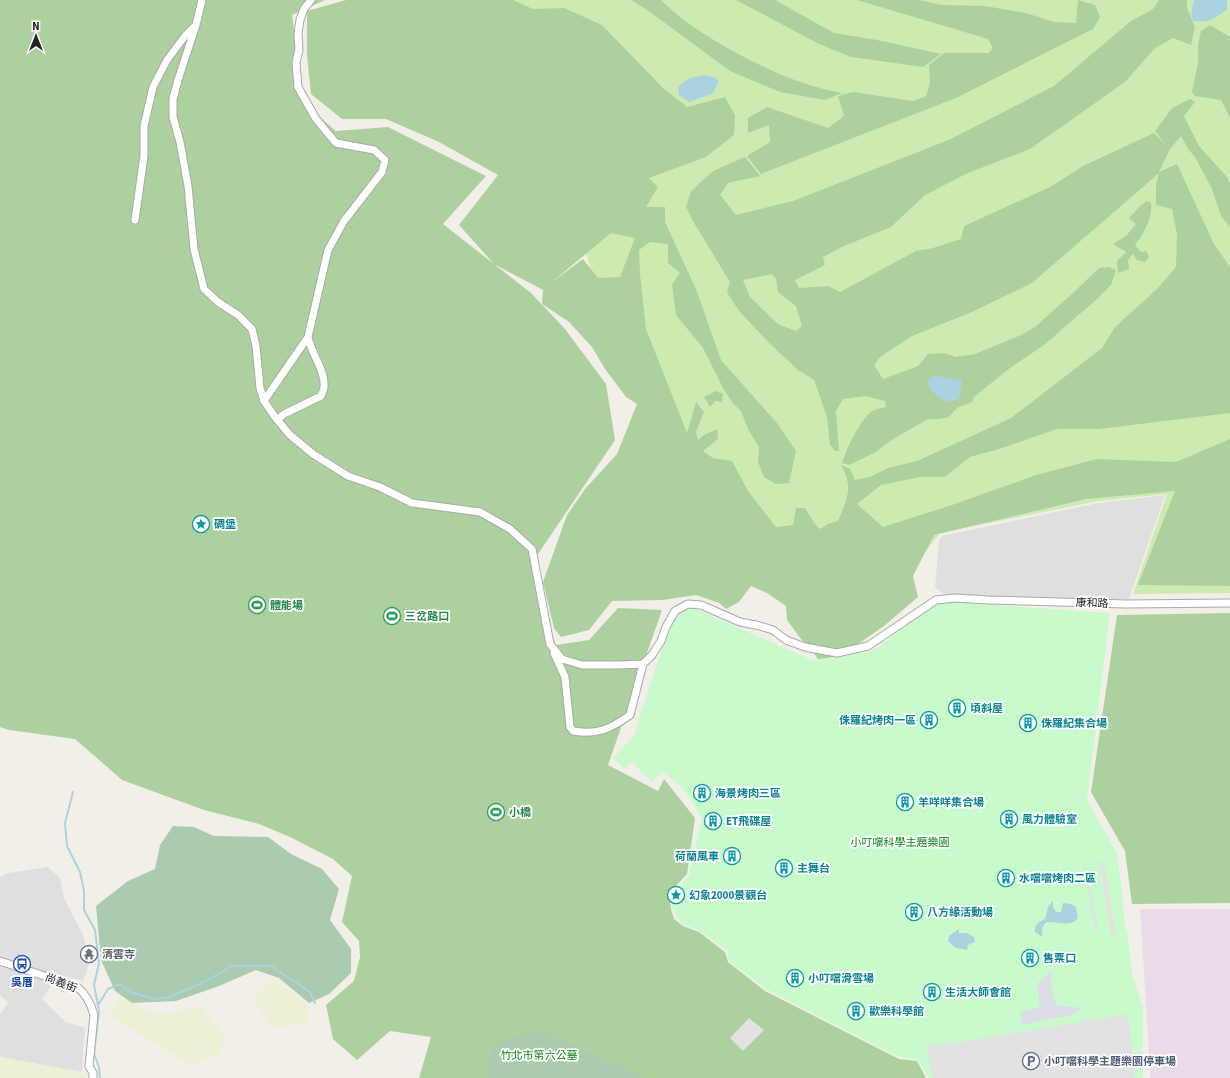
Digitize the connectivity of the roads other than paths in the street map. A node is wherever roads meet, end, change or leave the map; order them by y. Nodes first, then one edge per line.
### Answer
1 (202, 0) edge
2 (311, 0) edge
3 (196, 25) junction
4 (135, 220) dead end
5 (308, 337) junction
6 (264, 401) junction
7 (277, 420) junction
8 (1230, 603) edge
9 (550, 644) junction
10 (643, 664) junction
11 (0, 961) edge
12 (93, 1078) edge

1 - 3 street
2 - 5 street
3 - 4 street
3 - 6 street
5 - 6 street
5 - 7 street
6 - 7 street
7 - 9 street
8 - 10 street, 康和路
9 - 10 street
9 - 10 street
11 - 12 street, 尚義街

